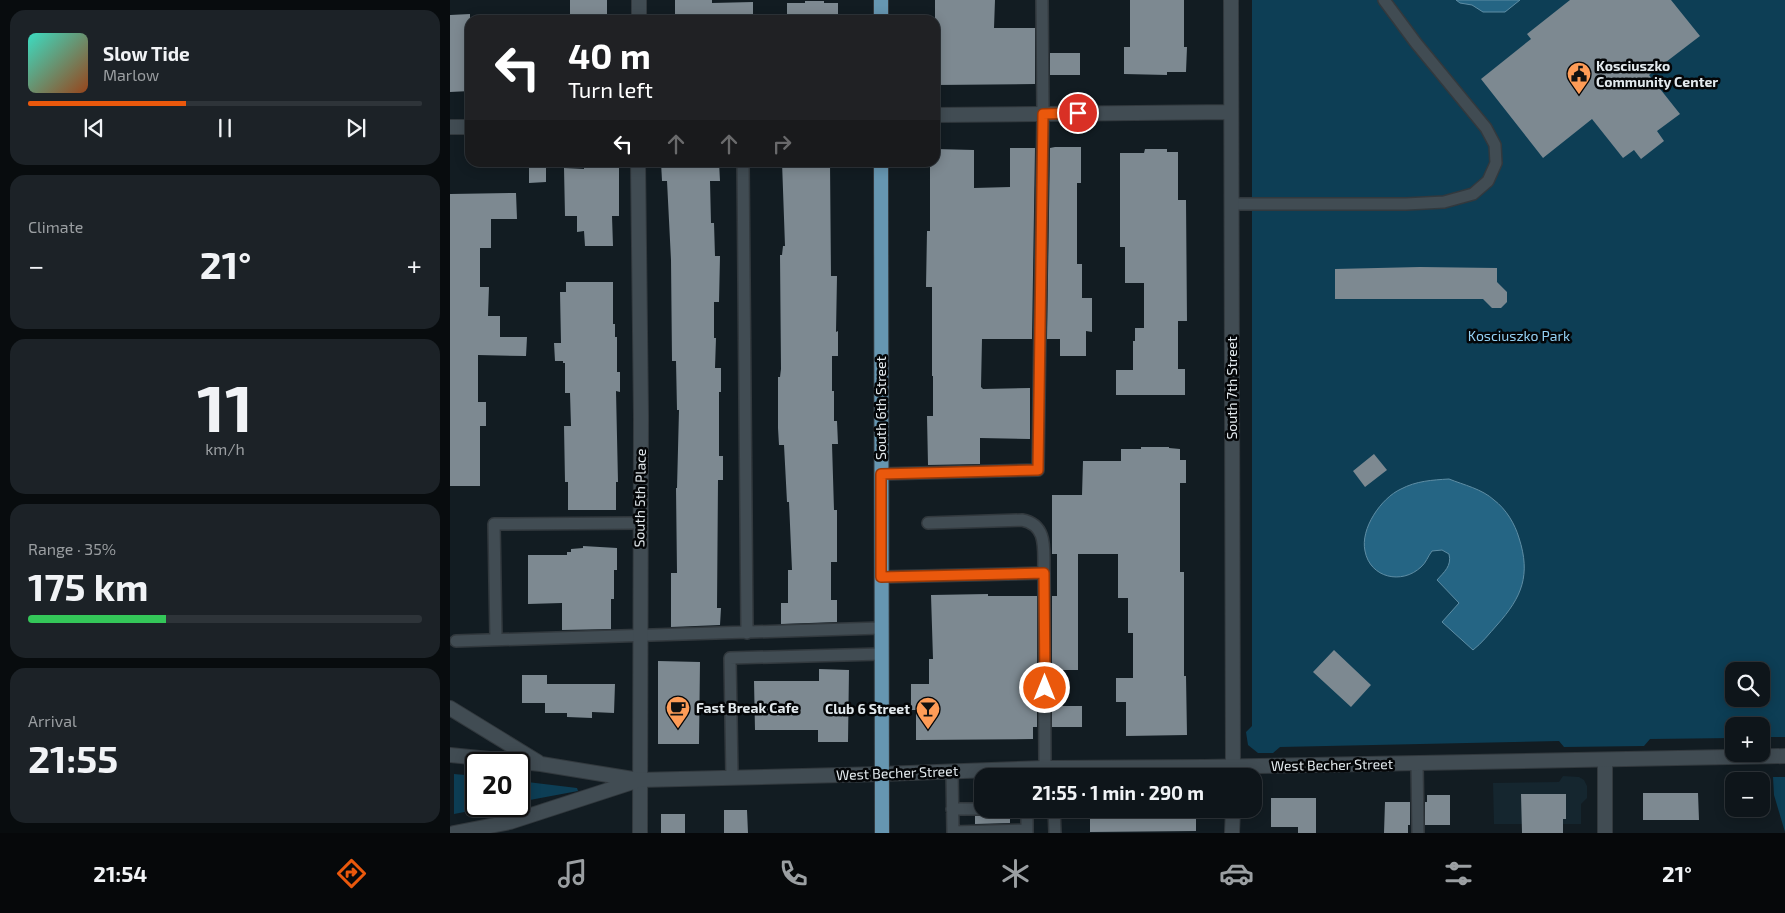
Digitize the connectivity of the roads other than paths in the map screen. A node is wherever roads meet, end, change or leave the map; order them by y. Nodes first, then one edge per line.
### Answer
1 (639, 0) edge
2 (881, 0) edge
3 (1042, 0) edge
4 (1231, 0) edge
5 (1384, 0) edge
6 (639, 15) edge
7 (881, 15) edge
8 (1231, 112) junction
9 (1043, 114) junction
10 (940, 115) edge
11 (465, 126) edge
12 (450, 127) edge
13 (638, 167) edge
14 (743, 167) edge
15 (881, 167) edge
16 (1232, 204) junction
17 (881, 474) junction
18 (640, 523) junction
19 (928, 523) dead end
20 (1044, 573) junction
21 (881, 577) junction
22 (881, 628) junction
23 (747, 634) junction
24 (640, 636) junction
25 (496, 639) junction
26 (456, 641) dead end
27 (881, 654) junction
28 (450, 708) edge
29 (450, 754) edge
30 (1785, 756) edge
31 (1605, 760) junction
32 (1417, 763) junction
33 (541, 764) junction
34 (1051, 768) edge
35 (1233, 768) edge
36 (1262, 771) edge
37 (952, 772) junction
38 (974, 772) edge
39 (882, 774) junction
40 (732, 777) junction
41 (639, 780) junction
42 (974, 808) edge
43 (952, 809) junction
44 (1026, 818) edge
45 (1054, 818) edge
46 (1233, 818) edge
47 (507, 828) edge
48 (953, 832) edge
49 (1027, 832) edge
50 (454, 833) edge
51 (640, 833) edge
52 (882, 833) edge
53 (1055, 833) edge
54 (1232, 833) edge
55 (1418, 833) edge
56 (1605, 833) edge

1 - 6 street
2 - 7 main road
3 - 9 lane
4 - 8 street, South 7th Street
5 - 16 lane
8 - 9 street
8 - 16 street, South 7th Street
9 - 10 street
9 - 17 lane
11 - 12 street
13 - 18 street, South 5th Place
14 - 23 lane
15 - 17 main road, South 6th Street
16 - 35 street, South 7th Street
17 - 21 main road, South 6th Street
18 - 24 street, South 5th Place
18 - 25 lane
19 - 20 lane
20 - 21 lane
20 - 34 lane
21 - 22 main road, South 6th Street
22 - 23 lane
22 - 27 main road, South 6th Street
23 - 24 lane
24 - 25 lane
24 - 41 street, South 5th Place
25 - 26 lane
27 - 39 main road, South 6th Street
27 - 40 lane
28 - 33 street
29 - 33 street, West Becher Street
30 - 31 street, West Becher Street
31 - 32 street, West Becher Street
31 - 56 street
32 - 36 street, West Becher Street
32 - 55 lane
33 - 41 street, West Becher Street
37 - 38 street, West Becher Street
37 - 39 street, West Becher Street
37 - 43 lane
39 - 40 street, West Becher Street
39 - 52 main road, South 6th Street
40 - 41 street, West Becher Street
41 - 47 street, West Becher Street
41 - 51 street, South 5th Place
42 - 43 lane
43 - 48 lane
44 - 49 lane
45 - 53 lane
46 - 54 street
47 - 50 street, West Becher Street
48 - 49 lane

